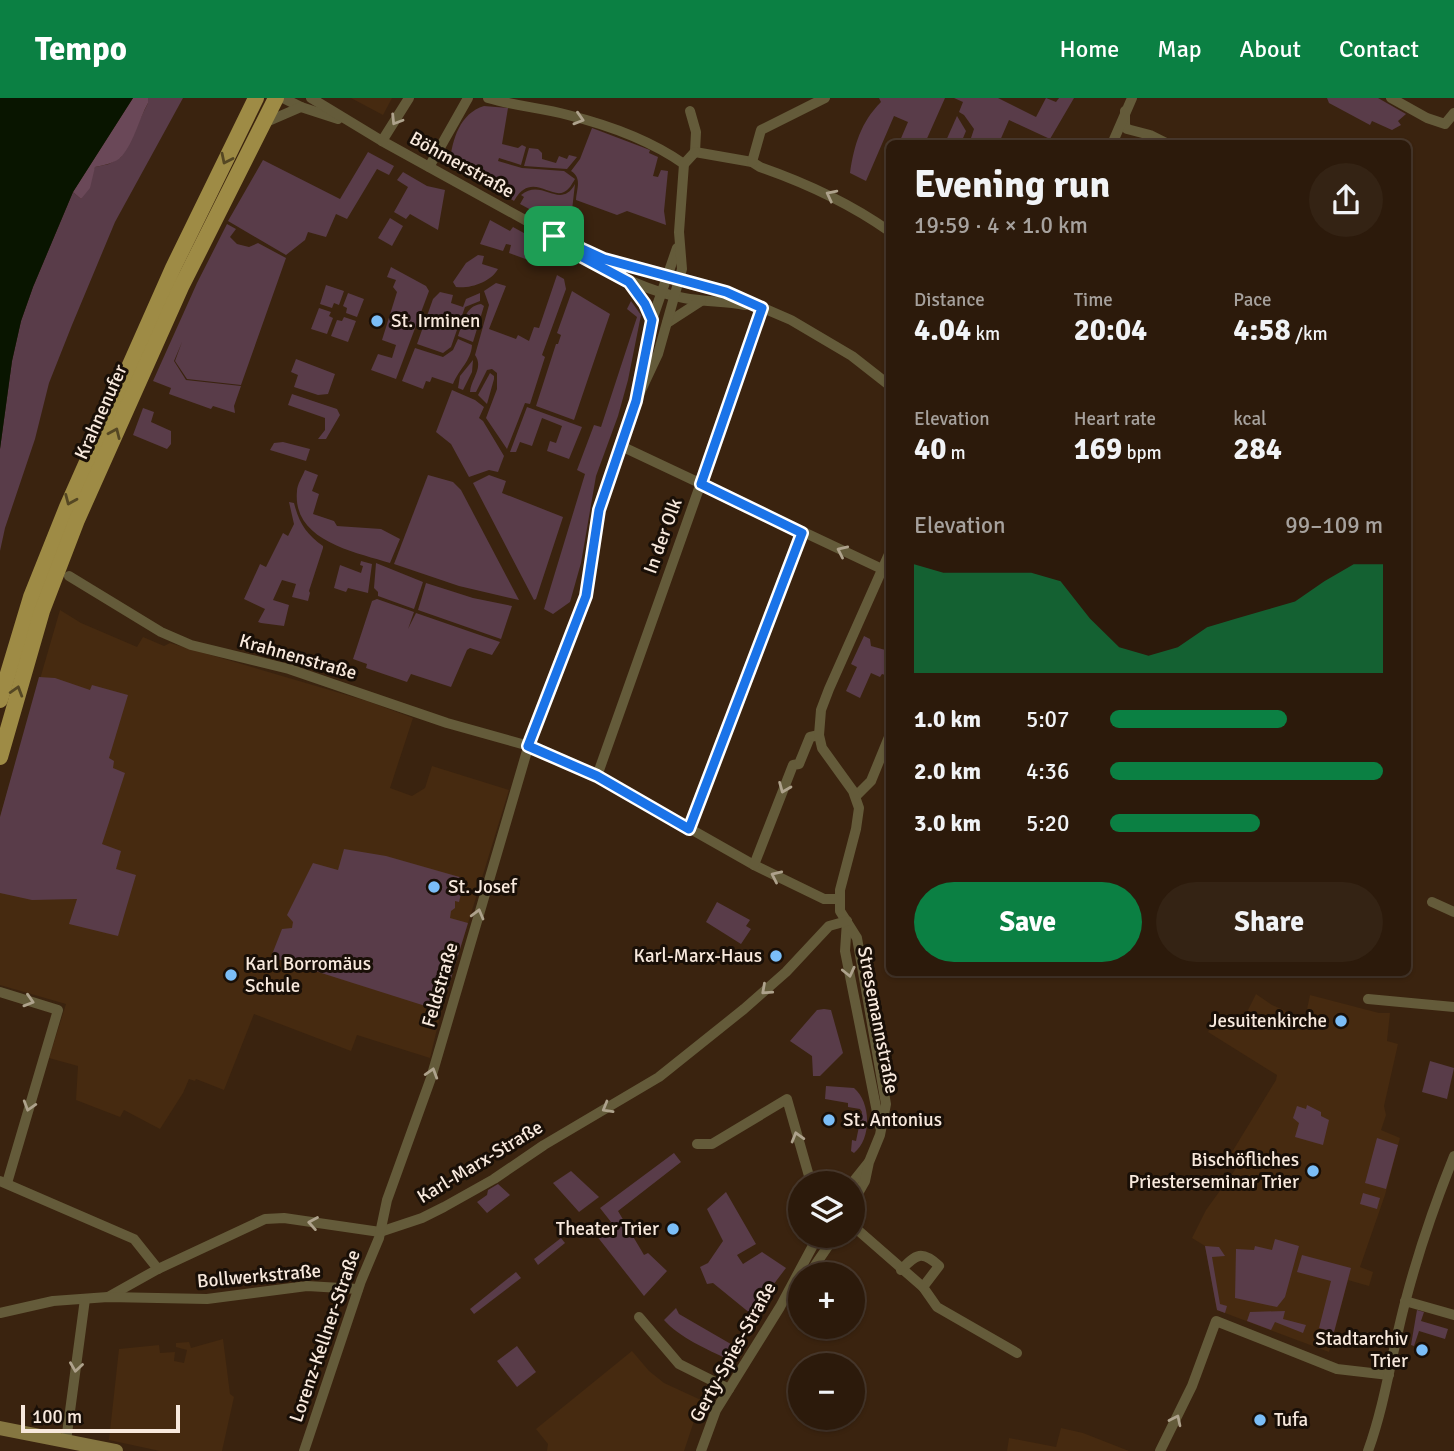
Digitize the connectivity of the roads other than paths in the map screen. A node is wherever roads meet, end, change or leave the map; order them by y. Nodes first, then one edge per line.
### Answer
1 (256, 98) edge
2 (276, 98) edge
3 (283, 98) edge
4 (311, 98) edge
5 (409, 98) edge
6 (468, 98) edge
7 (488, 98) edge
8 (825, 98) edge
9 (1132, 98) edge
10 (1391, 98) edge
11 (301, 107) junction
12 (690, 111) dead end
13 (1125, 111) junction
14 (1454, 113) edge
15 (264, 124) junction
16 (354, 125) junction
17 (1139, 132) junction
18 (1113, 140) edge
19 (1114, 140) edge
20 (1158, 140) edge
21 (382, 141) junction
22 (695, 152) junction
23 (752, 162) junction
24 (684, 164) junction
25 (429, 167) junction
26 (886, 229) edge
27 (554, 236) junction
28 (679, 245) junction
29 (666, 277) junction
30 (680, 280) junction
31 (629, 282) junction
32 (660, 292) junction
33 (675, 296) junction
34 (701, 300) junction
35 (762, 308) junction
36 (652, 320) junction
37 (666, 323) junction
38 (886, 382) edge
39 (636, 401) junction
40 (621, 446) junction
41 (701, 484) junction
42 (802, 533) junction
43 (886, 560) edge
44 (882, 569) junction
45 (69, 576) dead end
46 (0, 700) edge
47 (819, 735) junction
48 (886, 744) edge
49 (528, 746) junction
50 (0, 757) edge
51 (597, 776) junction
52 (856, 796) junction
53 (689, 829) junction
54 (754, 866) junction
55 (839, 899) junction
56 (1432, 902) dead end
57 (1454, 912) edge
58 (847, 921) junction
59 (0, 992) edge
60 (1368, 999) dead end
61 (1454, 1007) edge
62 (697, 1144) dead end
63 (1454, 1156) edge
64 (869, 1163) junction
65 (808, 1171) edge
66 (862, 1171) edge
67 (865, 1181) edge
68 (3, 1182) edge
69 (380, 1232) junction
70 (865, 1237) edge
71 (812, 1248) edge
72 (158, 1269) junction
73 (901, 1270) junction
74 (923, 1287) junction
75 (358, 1289) junction
76 (108, 1297) junction
77 (788, 1298) edge
78 (85, 1299) junction
79 (162, 1300) joint
80 (1405, 1301) junction
81 (780, 1307) junction
82 (0, 1313) edge
83 (1454, 1315) edge
84 (639, 1317) dead end
85 (1017, 1353) dead end
86 (1389, 1375) junction
87 (729, 1389) junction
88 (0, 1428) edge
89 (66, 1441) junction
90 (116, 1451) edge
91 (304, 1451) edge
92 (701, 1451) edge
93 (1160, 1451) edge
94 (1368, 1451) edge

1 -> 46 main road, Krahnenufer
2 - 15 main road, Krahnenufer
3 - 11 street, Böhmerstraße
4 - 16 street, Böhmerstraße
5 -> 21 street
6 - 25 street
7 -> 24 street
8 - 23 street
9 - 13 street
10 - 14 street
11 - 15 street
11 - 16 street, Böhmerstraße
12 - 22 street
13 - 17 street
13 - 18 street
50 -> 15 main road, Krahnenufer
16 - 21 street, Böhmerstraße
17 - 19 street
17 - 20 street
21 - 25 street, Böhmerstraße
22 - 23 street
22 - 24 street
26 -> 23 street
24 - 28 street
25 - 27 street, Böhmerstraße
27 - 29 street, Böhmerstraße
27 - 31 street, Böhmerstraße
28 - 29 street
28 - 30 street
29 - 30 street, Böhmerstraße
29 - 32 street
30 - 33 street
30 - 35 street, Böhmerstraße
31 - 32 street, Böhmerstraße
31 - 36 street
32 - 33 street, Böhmerstraße
32 - 36 street
33 - 34 street, Böhmerstraße
33 - 37 street
34 - 35 street, Böhmerstraße
34 - 37 street
35 - 38 street, Böhmerstraße
35 - 41 street, In der Olk
36 - 39 street
37 - 39 street
39 - 40 street, Feldstraße
40 - 41 street
40 - 49 street, Feldstraße
41 - 42 street
41 - 51 street, In der Olk
44 -> 42 street
42 - 53 street
43 - 44 street
44 - 47 street
45 - 49 street, Krahnenstraße
47 - 52 street
47 -> 54 street
48 - 52 street
49 - 51 street, Krahnenstraße
69 -> 49 street, Feldstraße
51 - 53 street, Krahnenstraße
52 - 55 street
53 - 54 street, Krahnenstraße
55 -> 54 street, Krahnenstraße
55 - 58 street
56 - 57 street
58 - 64 street, Stresemannstraße
58 -> 69 street, Karl-Marx-Straße
59 -> 68 street
60 - 61 street
65 -> 62 street
63 - 80 street
64 - 66 street, Stresemannstraße
64 - 67 street, Stresemannstraße
68 - 72 street
69 -> 72 street, Karl-Marx-Straße
69 - 75 street, Lorenz-Kellner-Straße
70 - 73 street
71 - 81 street, Gerty-Spies-Straße
72 - 76 street, Karl-Marx-Straße
73 - 74 street
73 - 74 street
74 - 85 street
75 - 79 street, Bollwerkstraße
75 - 91 street, Lorenz-Kellner-Straße
76 - 78 street, Karl-Marx-Straße
76 - 79 street, Karl-Marx-Straße
77 - 81 street
78 - 82 street, Karl-Marx-Straße
78 -> 89 street
80 - 83 street
80 - 86 street
81 - 87 street, Gerty-Spies-Straße
84 - 87 street
93 -> 86 street
86 - 94 street
87 - 92 street, Gerty-Spies-Straße
88 - 89 main road
89 - 90 main road

